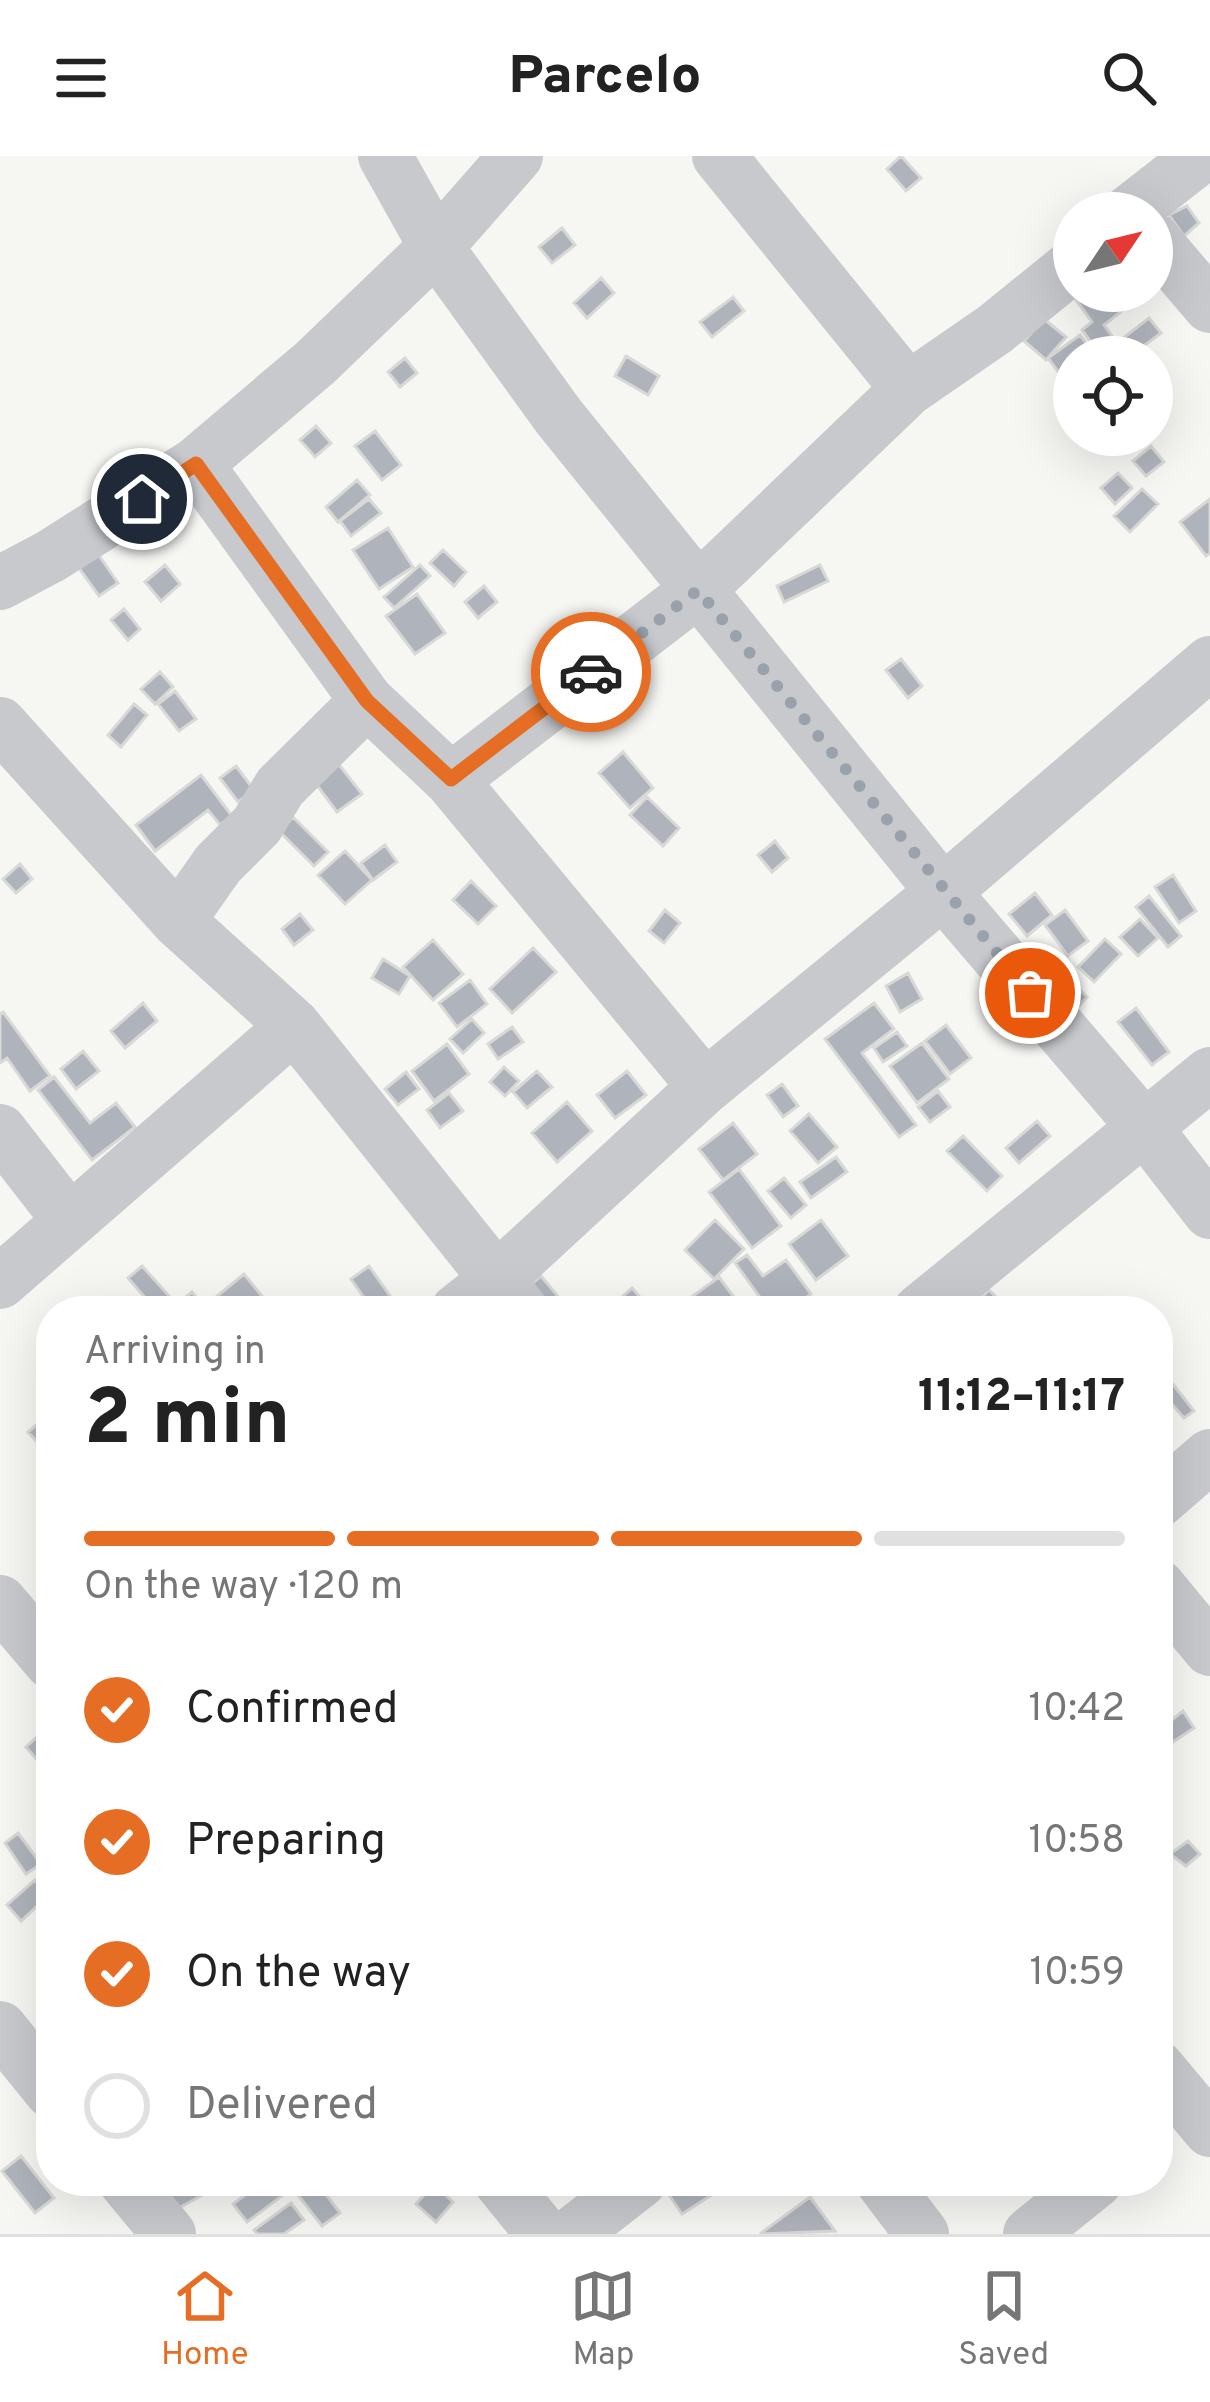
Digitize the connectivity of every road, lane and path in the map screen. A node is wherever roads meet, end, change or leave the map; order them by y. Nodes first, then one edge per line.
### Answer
1 (385, 156) edge
2 (516, 156) edge
3 (719, 156) edge
4 (1201, 156) edge
5 (1155, 192) edge
6 (436, 247) junction
7 (1173, 263) edge
8 (1053, 282) edge
9 (1210, 306) edge
10 (908, 389) junction
11 (196, 464) junction
12 (0, 583) edge
13 (698, 590) junction
14 (1204, 681) edge
15 (367, 701) junction
16 (0, 724) edge
17 (451, 779) junction
18 (943, 892) junction
19 (178, 921) junction
20 (294, 1026) junction
21 (1210, 1074) edge
22 (705, 1087) junction
23 (1145, 1128) junction
24 (0, 1131) edge
25 (1210, 1212) edge
26 (70, 1221) junction
27 (0, 1282) edge
28 (488, 1296) edge
29 (497, 1296) edge
30 (938, 1296) edge
31 (1210, 1456) edge
32 (1173, 1488) edge
33 (0, 1601) edge
34 (1173, 1604) edge
35 (1210, 1649) edge
36 (34, 1651) edge
37 (137, 2196) edge
38 (512, 2196) edge
39 (621, 2196) edge
40 (893, 2196) edge
41 (1077, 2196) edge
42 (169, 2234) edge
43 (543, 2234) edge
44 (572, 2234) edge
45 (922, 2234) edge
46 (1030, 2234) edge

1 - 6 street
2 - 6 street
3 - 10 street
4 - 5 street
6 - 11 street
6 - 13 street
7 - 9 street
8 - 10 street
10 - 13 street
11 - 12 street
11 - 15 street
13 - 17 street
13 - 18 street
14 - 18 street
15 - 17 street
15 - 19 street
16 - 19 street
17 - 22 street
18 - 22 street
18 - 23 street
19 - 20 street
20 - 26 street
20 - 28 street
21 - 23 street
22 - 29 street
23 - 25 street
23 - 30 street
24 - 26 street
26 - 27 street
31 - 32 street
33 - 36 street
34 - 35 street
37 - 42 street
38 - 43 street
39 - 44 street
40 - 45 street
41 - 46 street

